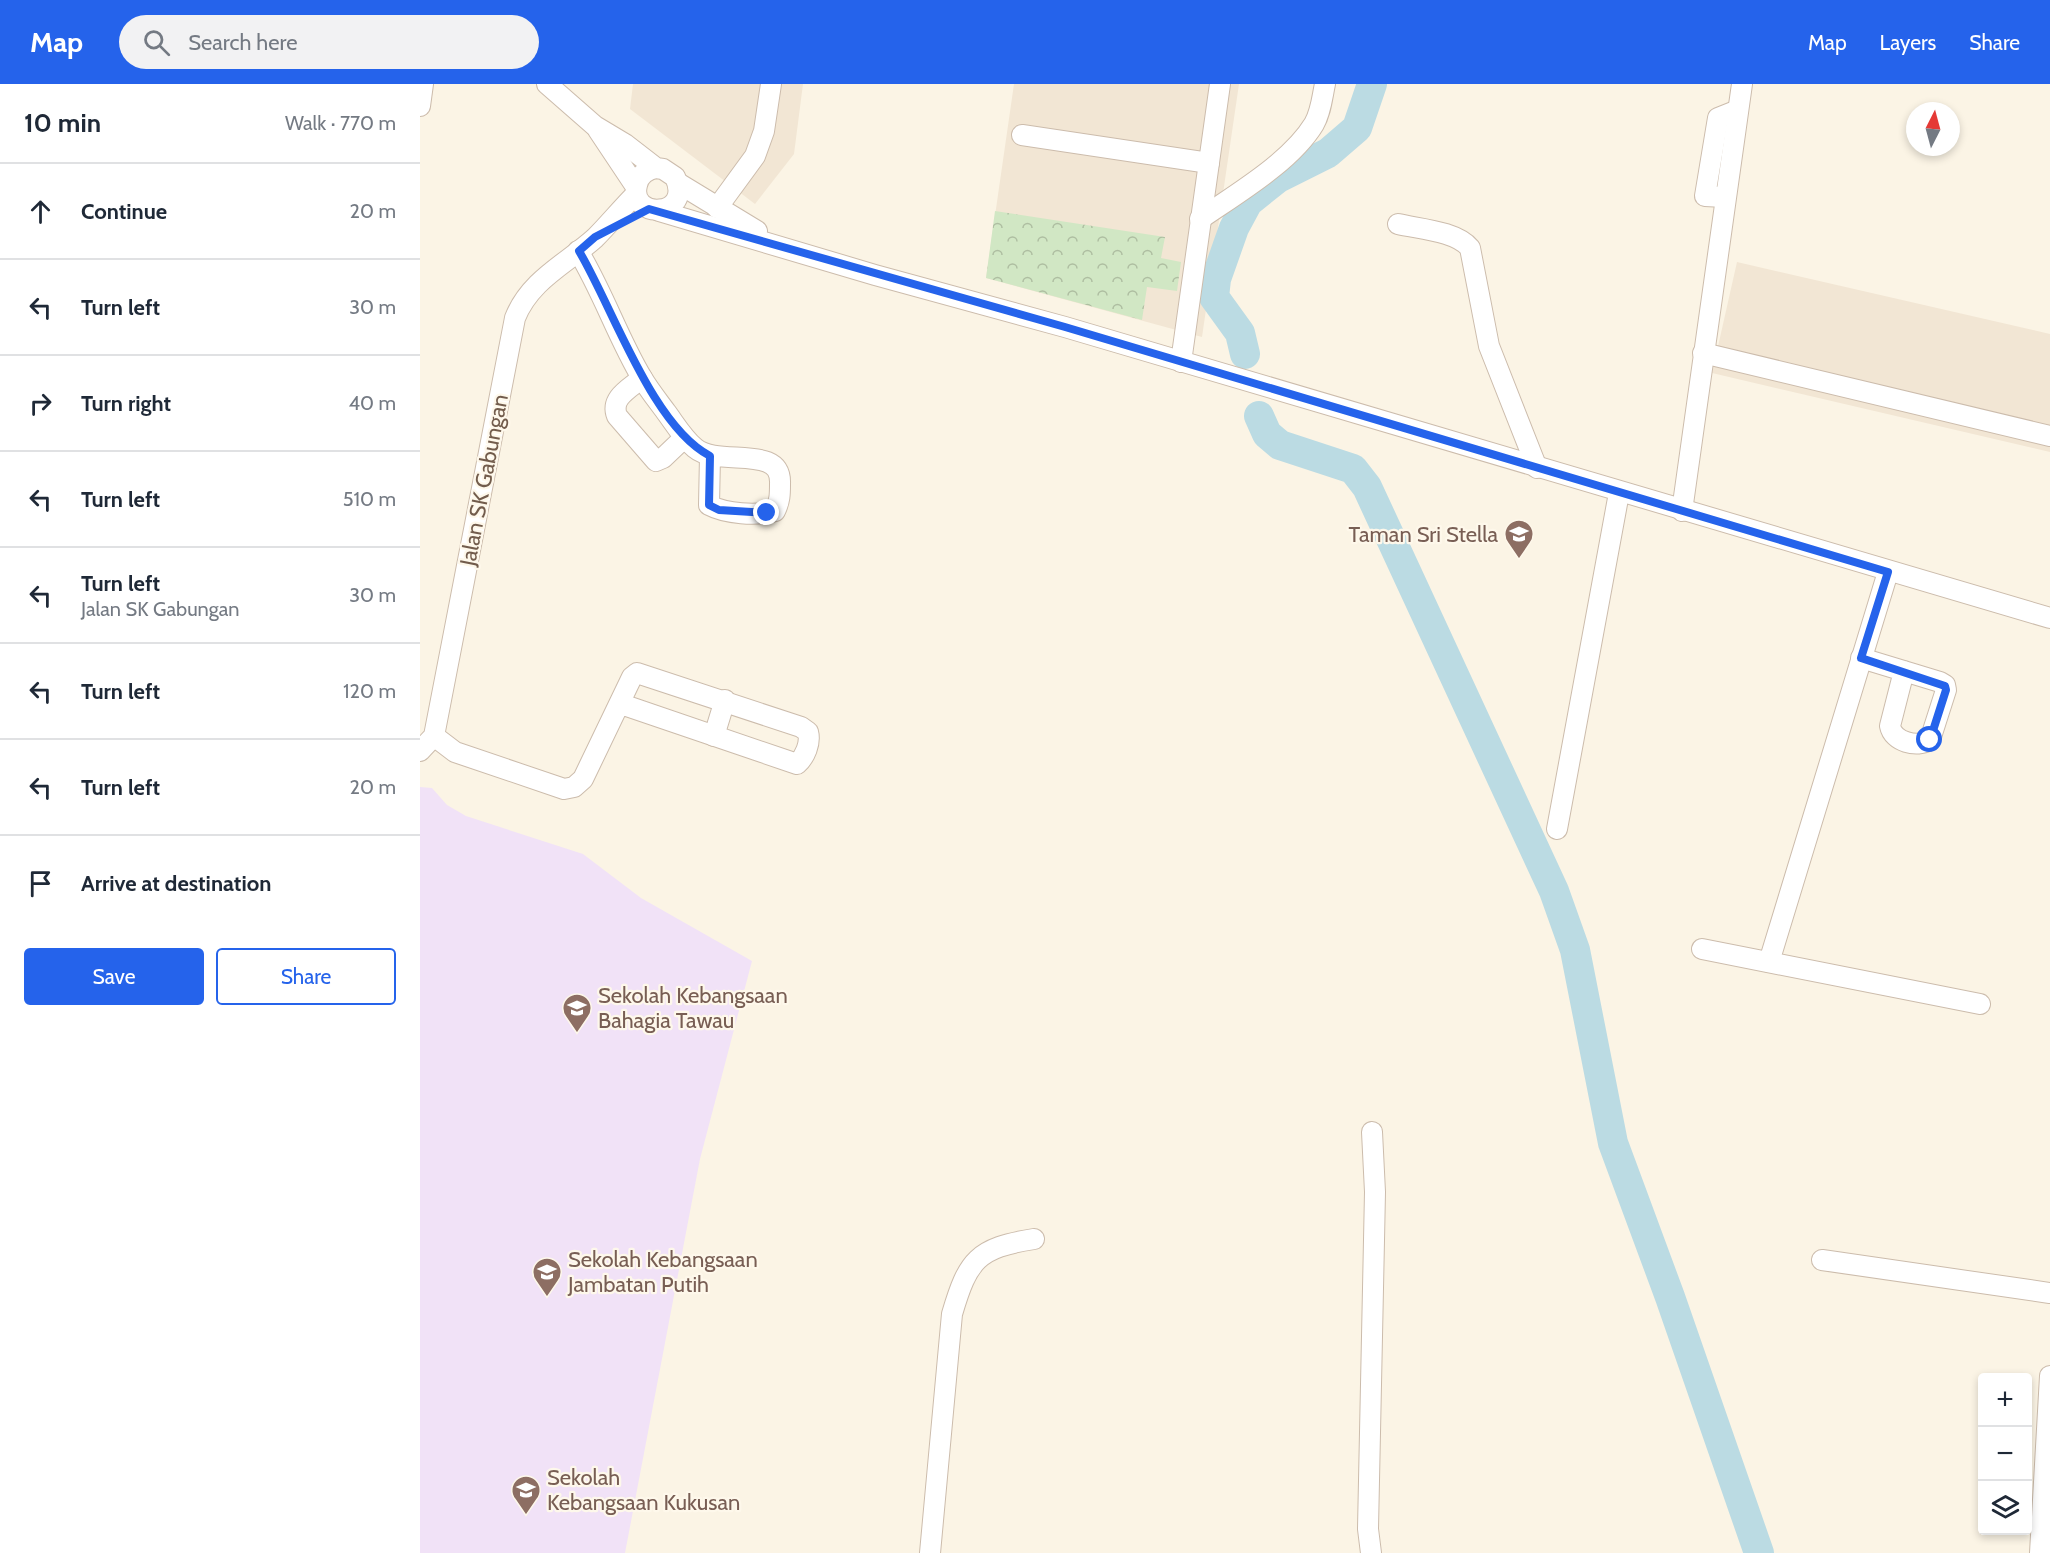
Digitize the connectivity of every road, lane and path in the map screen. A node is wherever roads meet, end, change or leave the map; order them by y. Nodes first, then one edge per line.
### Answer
1 (423, 84) edge
2 (547, 84) edge
3 (771, 84) edge
4 (1220, 84) edge
5 (1324, 84) edge
6 (1742, 84) edge
7 (420, 106) edge
8 (595, 126) junction
9 (1022, 135) dead end
10 (1209, 163) junction
11 (656, 168) junction
12 (678, 183) junction
13 (636, 190) junction
14 (717, 208) junction
15 (654, 210) junction
16 (1200, 219) junction
17 (1398, 224) dead end
18 (595, 237) junction
19 (579, 251) junction
20 (791, 251) junction
21 (1703, 353) junction
22 (1181, 362) junction
23 (642, 378) junction
24 (2050, 436) edge
25 (684, 438) junction
26 (710, 456) dead end
27 (1537, 468) junction
28 (1619, 492) junction
29 (1682, 511) junction
30 (1888, 572) junction
31 (2050, 618) edge
32 (1861, 658) junction
33 (1904, 671) dead end
34 (725, 700) junction
35 (621, 704) junction
36 (714, 736) junction
37 (428, 743) edge
38 (1557, 829) dead end
39 (1702, 949) dead end
40 (1769, 962) junction
41 (1980, 1004) dead end
42 (1372, 1132) dead end
43 (1034, 1239) dead end
44 (1822, 1260) dead end
45 (2050, 1293) edge
46 (2050, 1376) edge
47 (2048, 1459) edge
48 (930, 1553) edge
49 (1371, 1553) edge
50 (2040, 1553) edge

1 - 7 street
2 - 8 street
3 - 14 street
4 - 10 street
5 - 16 street
6 - 21 street
8 - 11 street
8 - 13 street
9 - 10 street
10 - 16 street
11 - 12 street
11 - 13 street
12 - 14 street
12 - 15 street
13 - 15 street
13 - 18 street, Jalan SK Gabungan
14 - 20 street
15 - 18 street, Jalan SK Gabungan
15 - 20 street
16 - 22 street
17 - 27 street
18 - 19 street, Jalan SK Gabungan
19 - 23 street
19 - 37 street, Jalan SK Gabungan
20 - 22 street
21 - 24 street
21 - 29 street
22 - 27 street
23 - 25 street
23 - 25 street
25 - 26 street
27 - 28 street
28 - 29 street
28 - 38 street
29 - 30 street
30 - 31 street
30 - 32 street
32 - 33 street
32 - 40 street
34 - 35 street
34 - 36 street
34 - 36 street
35 - 36 street
35 - 37 street
39 - 40 street
40 - 41 street
42 - 49 street
43 - 48 street
44 - 45 street
46 - 47 street
47 - 50 street

